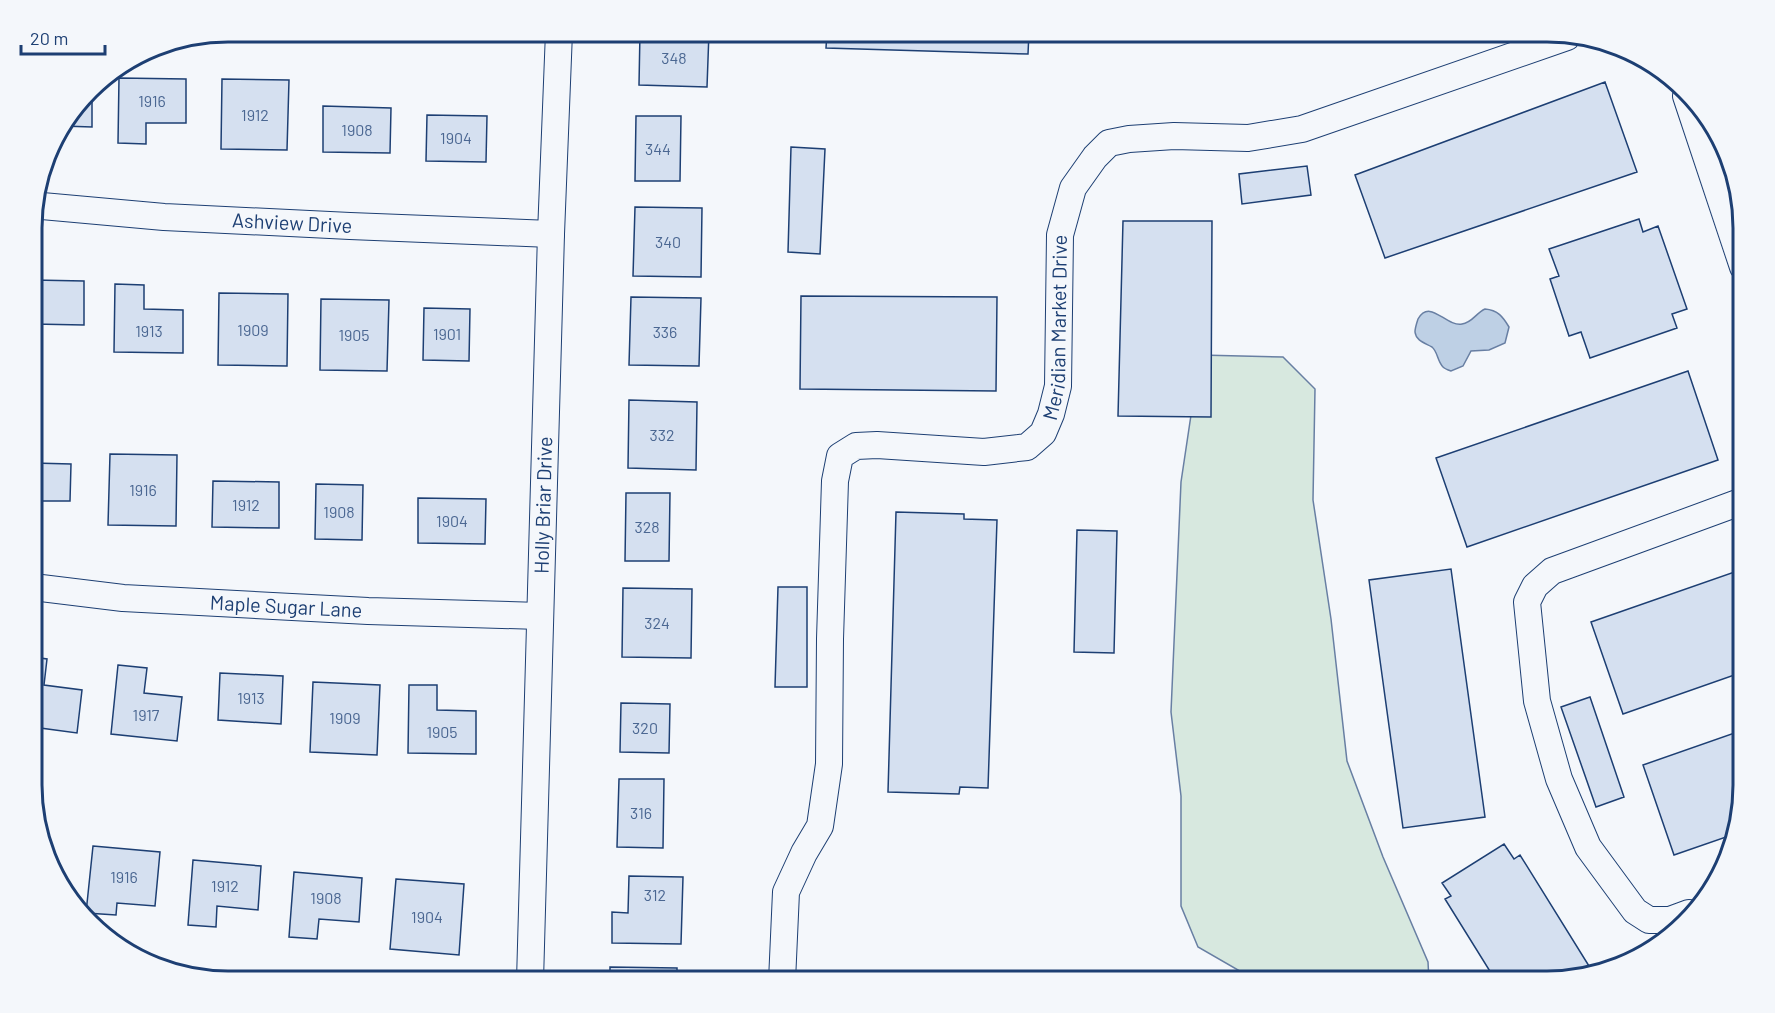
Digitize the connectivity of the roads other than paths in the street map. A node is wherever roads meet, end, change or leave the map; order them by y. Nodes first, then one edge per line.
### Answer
1 (559, 42) edge
2 (1552, 42) edge
3 (1691, 110) edge
4 (44, 206) edge
5 (1733, 231) edge
6 (551, 234) junction
7 (1733, 505) edge
8 (42, 588) edge
9 (540, 616) junction
10 (1678, 917) edge
11 (530, 971) edge
12 (782, 971) edge

1 - 6 street, Holly Briar Drive
2 - 12 street, Meridian Market Drive
3 - 5 street
4 - 6 street, Ashview Drive
6 - 9 street, Holly Briar Drive
7 - 10 street
8 - 9 street, Maple Sugar Lane
9 - 11 street, Holly Briar Drive

